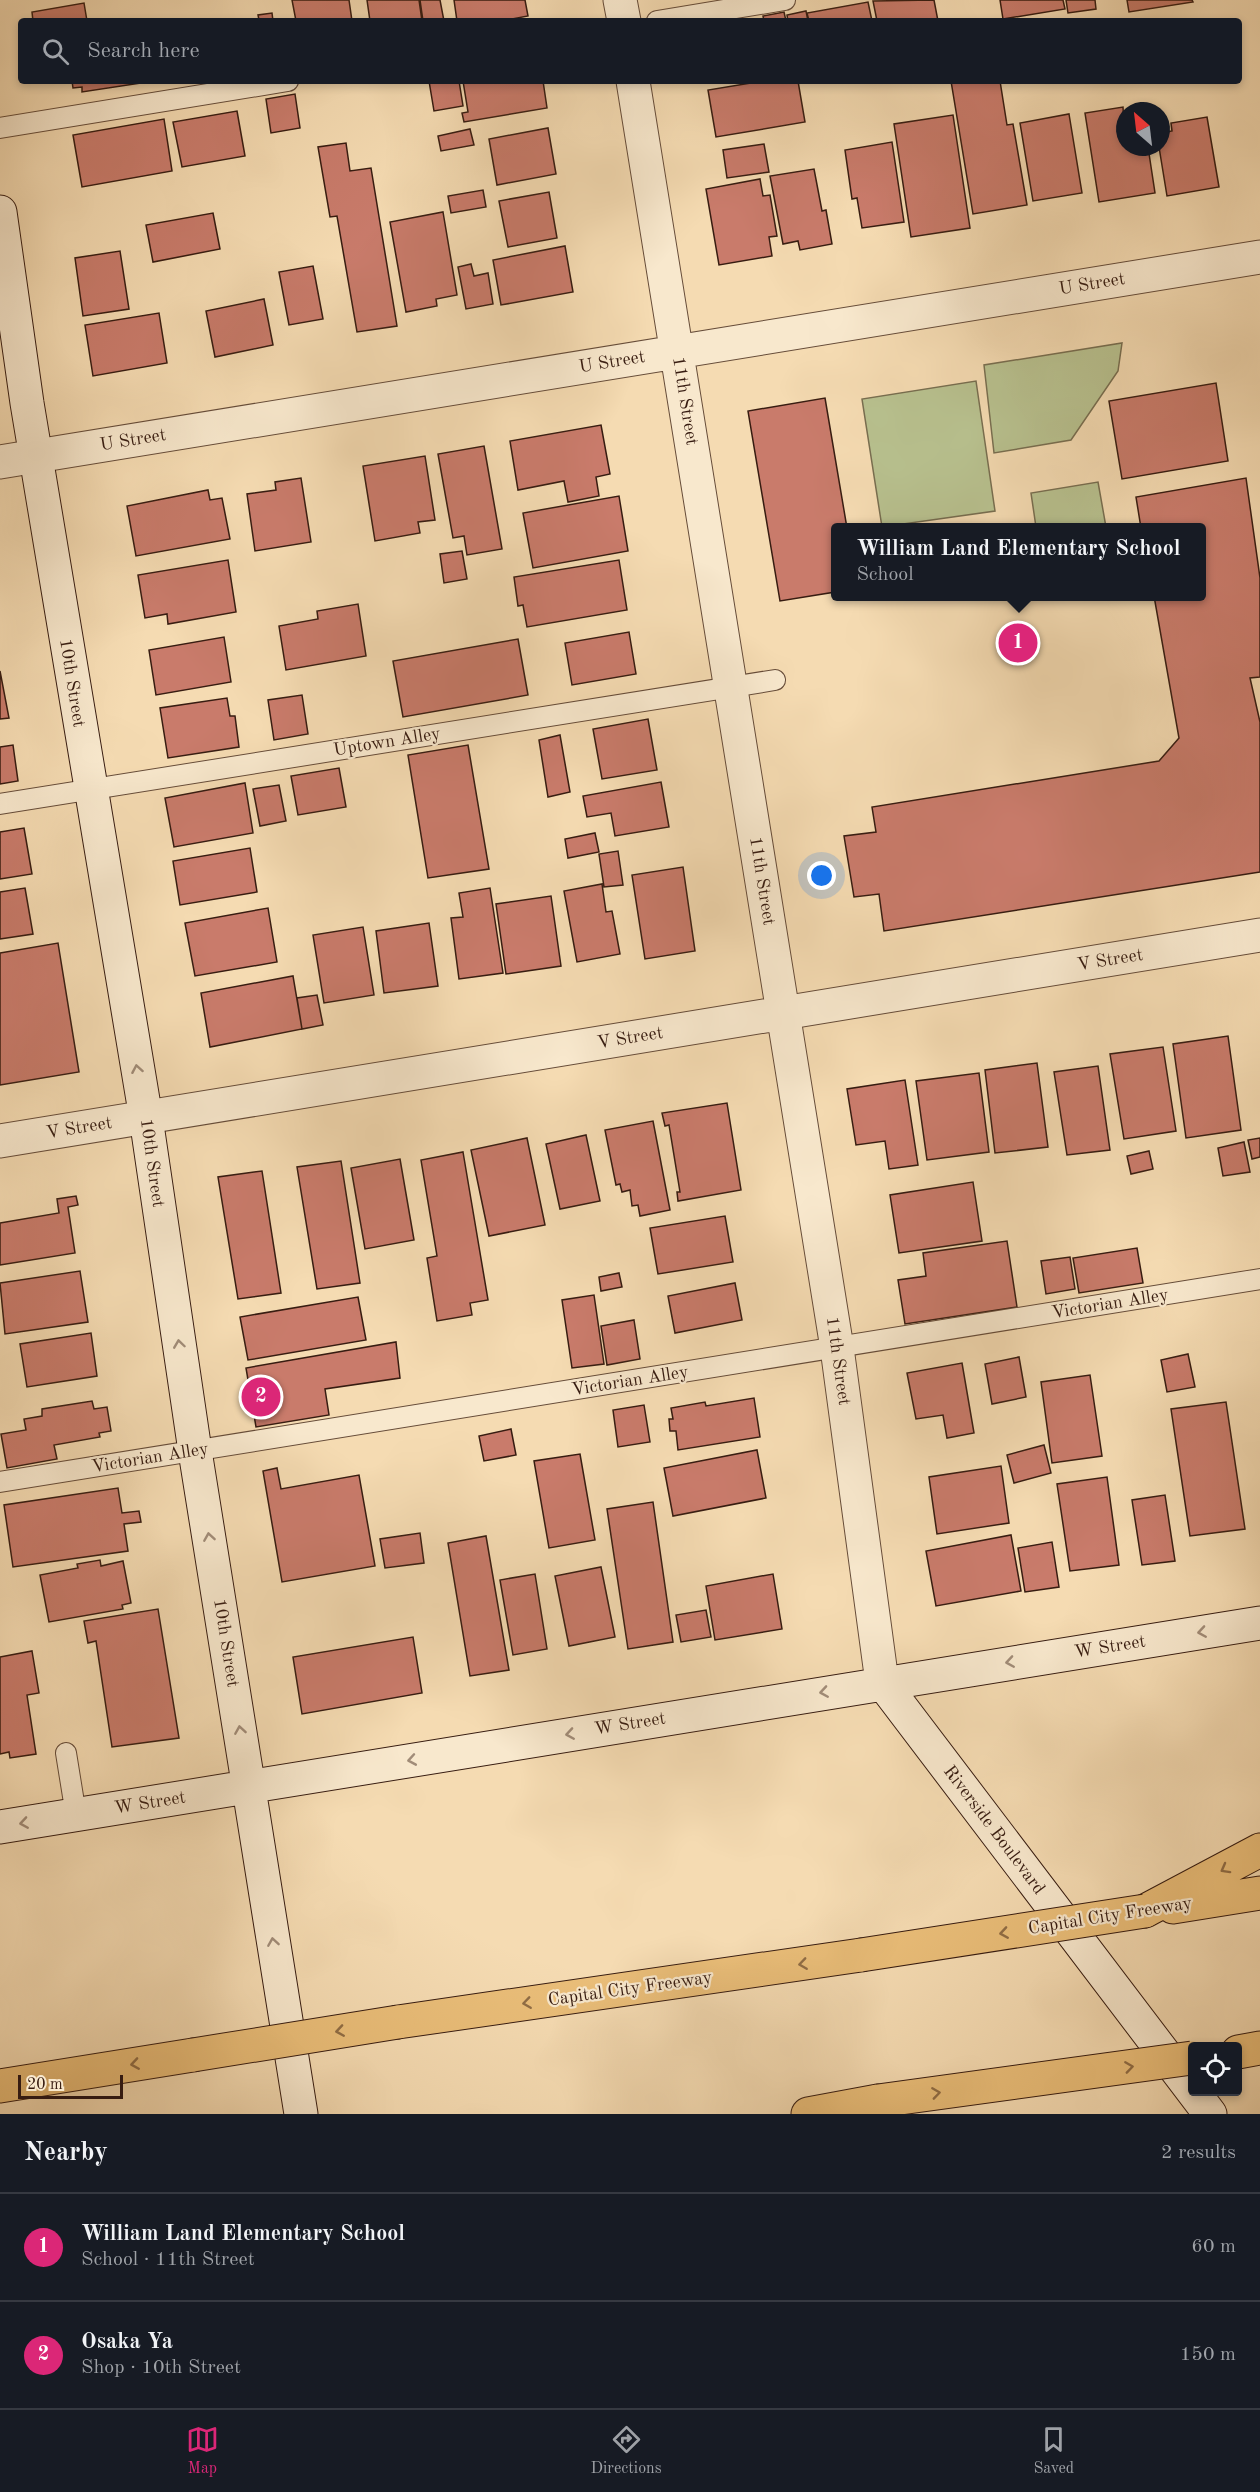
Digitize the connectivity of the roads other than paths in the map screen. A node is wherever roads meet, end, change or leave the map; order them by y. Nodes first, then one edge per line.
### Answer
1 (620, 0) edge
2 (785, 0) edge
3 (623, 18) edge
4 (675, 18) edge
5 (270, 84) edge
6 (633, 84) edge
7 (0, 128) edge
8 (0, 212) edge
9 (1260, 257) edge
10 (677, 352) junction
11 (36, 456) junction
12 (0, 462) edge
13 (775, 680) dead end
14 (731, 686) junction
15 (90, 790) junction
16 (0, 804) edge
17 (1260, 935) edge
18 (783, 1013) junction
19 (146, 1118) junction
20 (0, 1141) edge
21 (1260, 1279) edge
22 (837, 1348) junction
23 (195, 1451) junction
24 (0, 1482) edge
25 (1260, 1623) edge
26 (882, 1682) junction
27 (66, 1753) dead end
28 (248, 1788) junction
29 (76, 1815) junction
30 (0, 1827) edge
31 (1260, 1850) edge
32 (1260, 1893) edge
33 (1190, 1896) junction
34 (1260, 2048) edge
35 (1242, 2051) edge
36 (1188, 2059) edge
37 (0, 2086) edge
38 (301, 2114) edge
39 (808, 2114) edge
40 (1210, 2114) edge

1 - 3 street
2 - 4 lane
5 - 7 lane
6 - 10 street, 11th Street
8 - 11 street, 10th Street
9 - 10 street, U Street
10 - 11 street, U Street
10 - 14 street, 11th Street
11 - 12 street, U Street
11 - 15 street, 10th Street
13 - 14 lane, Uptown Alley
14 - 15 lane, Uptown Alley
14 - 18 street, 11th Street
15 - 16 lane, Uptown Alley
19 -> 15 street, 10th Street
17 - 18 street, V Street
18 - 19 street, V Street
18 - 22 street, 11th Street
19 - 20 street, V Street
23 -> 19 street, 10th Street
21 - 22 lane, Victorian Alley
22 - 23 lane, Victorian Alley
22 - 26 street, 11th Street
23 - 24 lane, Victorian Alley
28 -> 23 street, 10th Street
25 -> 26 street, W Street
26 -> 28 street, W Street
26 - 40 street, Riverside Boulevard
27 - 29 lane
28 - 29 street, W Street
38 -> 28 street, 10th Street
29 -> 30 street, W Street
31 -> 33 highway
32 - 33 highway, Capital City Freeway
33 -> 37 highway, Capital City Freeway, bridge
34 - 35 highway
39 -> 36 highway, bridge

